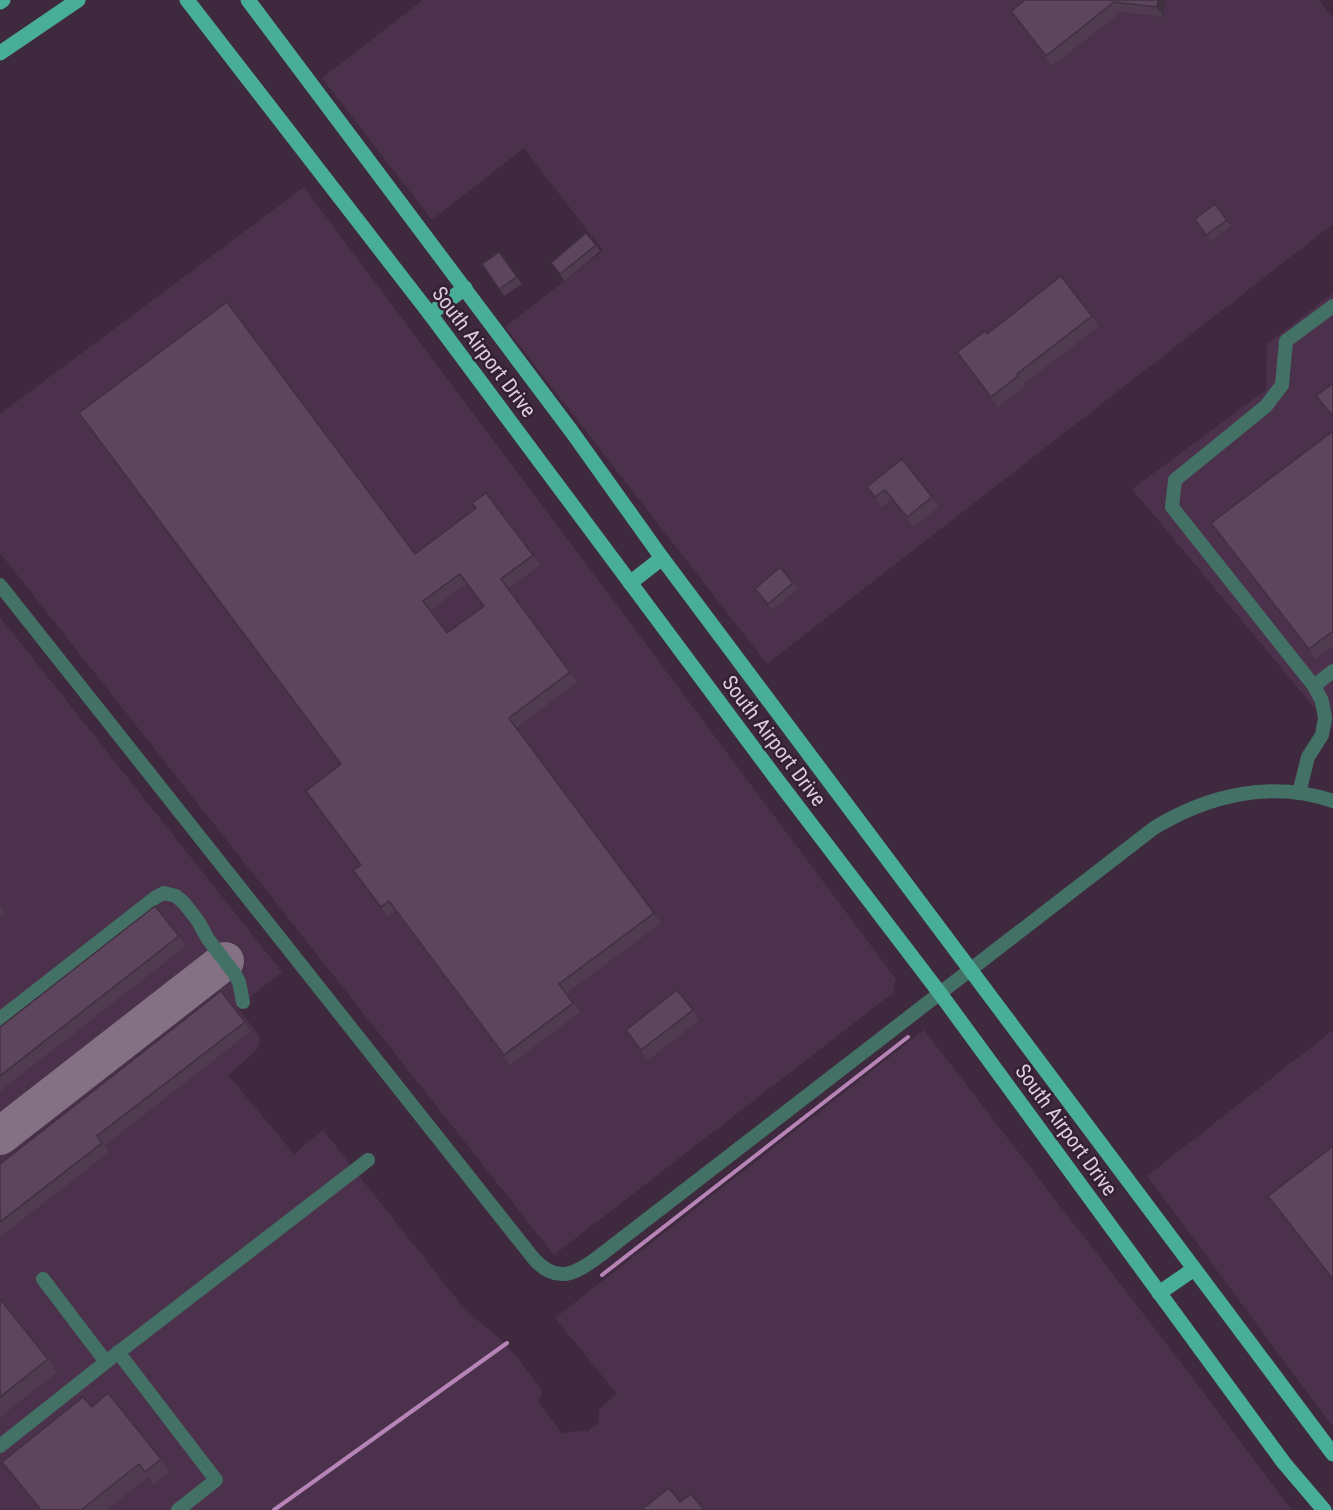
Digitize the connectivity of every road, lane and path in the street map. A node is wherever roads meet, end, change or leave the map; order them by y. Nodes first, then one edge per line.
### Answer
1 (78, 0) edge
2 (187, 0) edge
3 (248, 0) edge
4 (0, 53) edge
5 (465, 288) junction
6 (1333, 306) edge
7 (430, 314) junction
8 (662, 558) junction
9 (630, 583) junction
10 (0, 585) edge
11 (1333, 671) edge
12 (1314, 686) junction
13 (1299, 793) junction
14 (1333, 801) edge
15 (970, 968) junction
16 (939, 993) junction
17 (243, 1002) dead end
18 (0, 1019) edge
19 (368, 1160) dead end
20 (1194, 1269) junction
21 (43, 1279) dead end
22 (1159, 1293) junction
23 (118, 1352) junction
24 (106, 1362) junction
25 (0, 1446) edge
26 (1333, 1454) edge
27 (178, 1510) edge
28 (1324, 1510) edge

1 - 4 main road
2 - 7 main road, South Airport Drive
3 - 5 main road, South Airport Drive
5 - 7 main road
5 - 8 main road, South Airport Drive
6 - 12 street
7 - 9 main road, South Airport Drive
8 - 9 main road
8 - 15 main road, South Airport Drive
9 - 16 main road, South Airport Drive
10 - 16 street
11 - 12 street
12 - 13 street
13 - 14 street
13 - 15 street
15 - 16 street
15 - 20 main road, South Airport Drive
16 - 22 main road, South Airport Drive
17 - 18 street
19 - 23 street
20 - 22 main road
20 - 26 main road, South Airport Drive
21 - 24 street
22 - 28 main road, South Airport Drive
23 - 24 street
23 - 27 street
24 - 25 street

